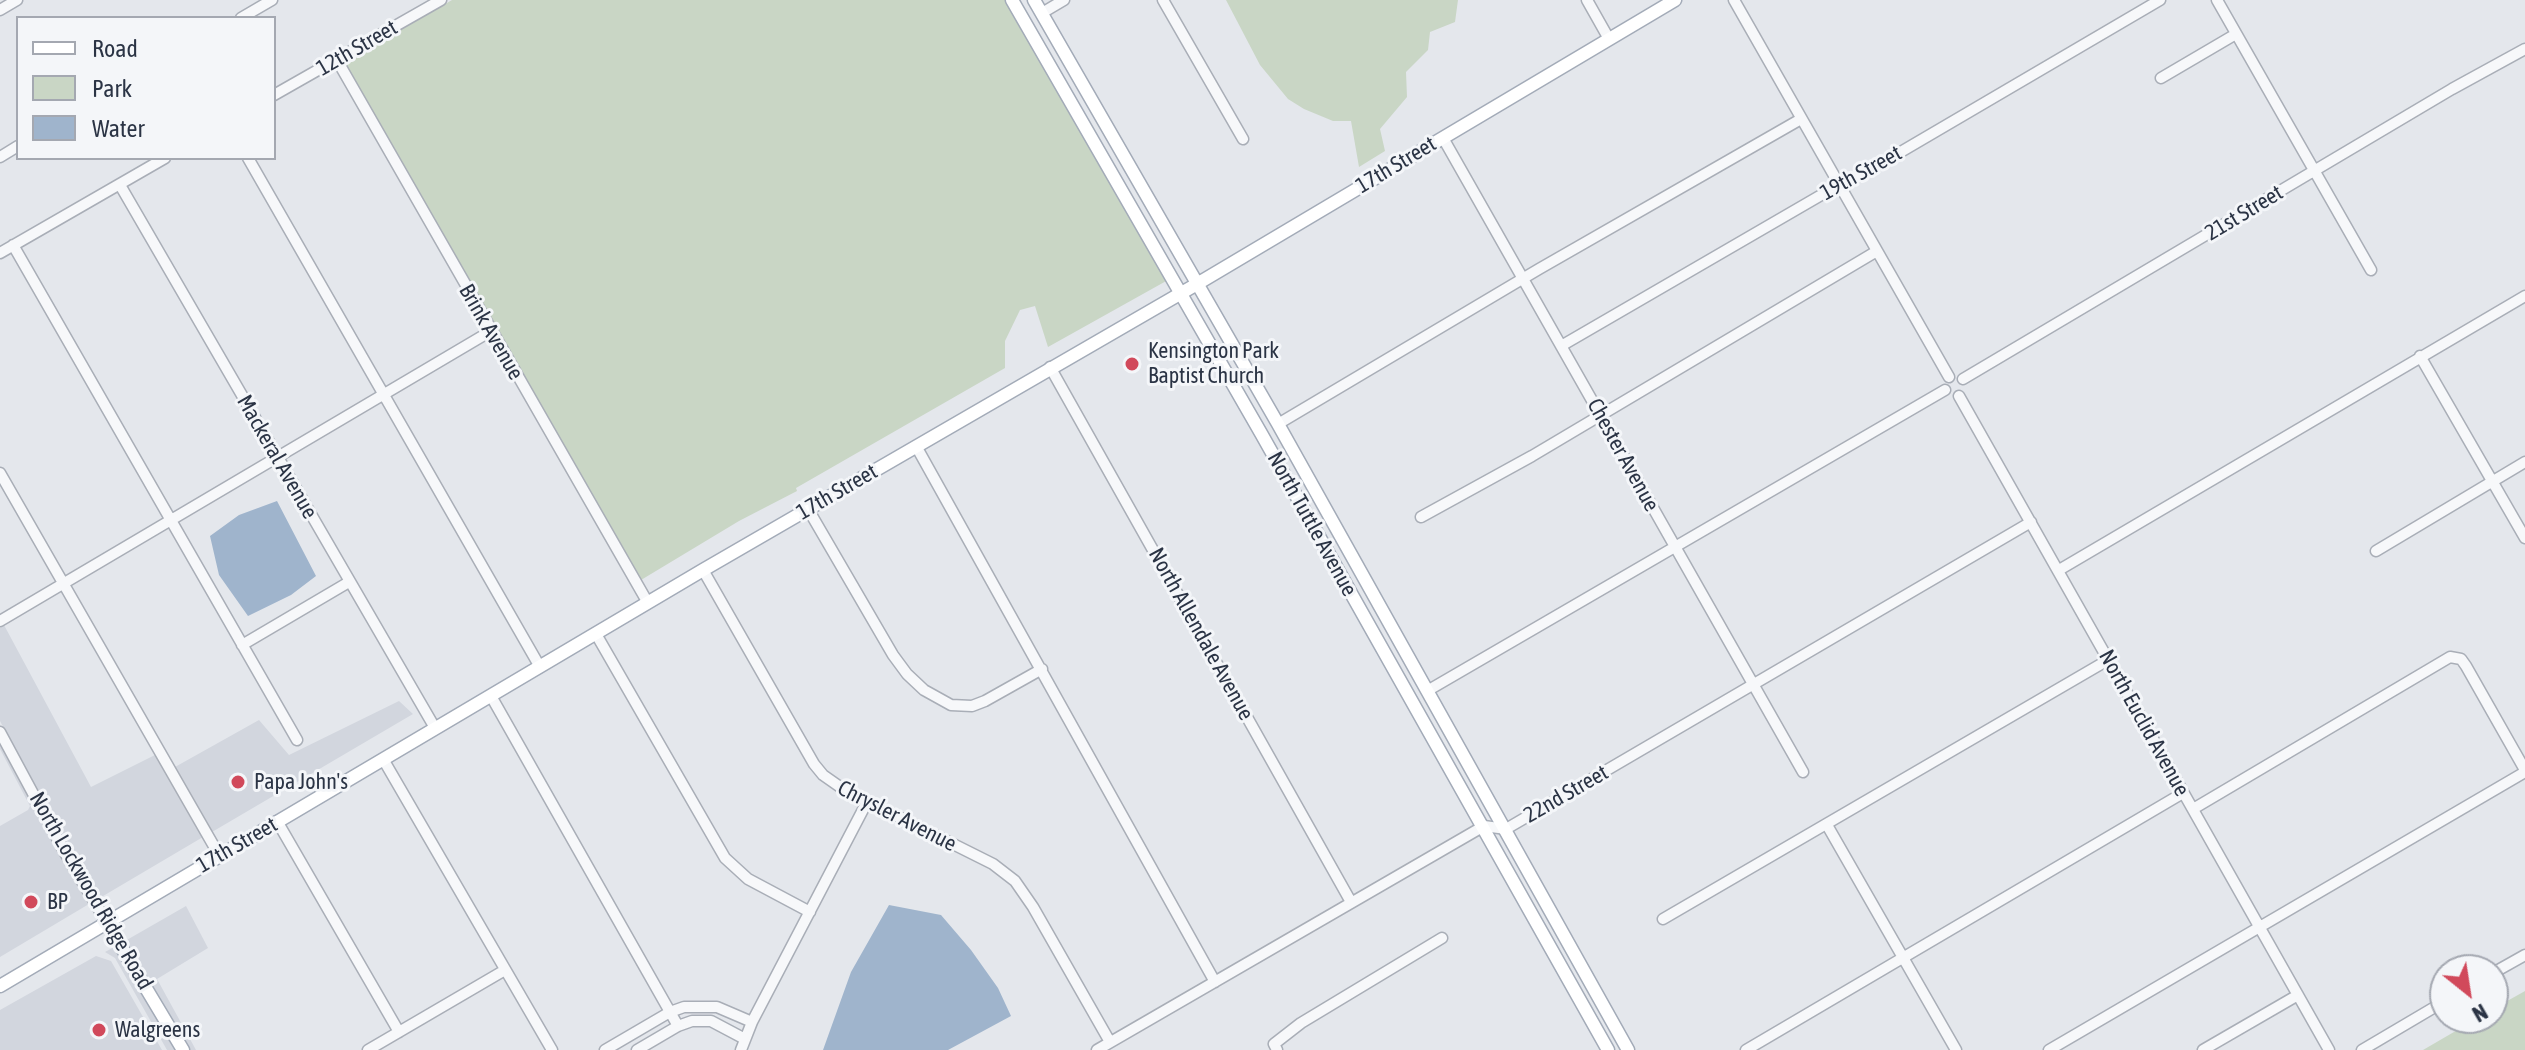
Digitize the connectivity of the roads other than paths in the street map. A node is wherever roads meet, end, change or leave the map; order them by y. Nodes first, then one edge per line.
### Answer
1 (17, 0) edge
2 (272, 0) edge
3 (441, 0) edge
4 (1012, 0) edge
5 (1034, 0) edge
6 (1064, 0) edge
7 (1163, 0) edge
8 (1587, 0) edge
9 (1675, 0) edge
10 (1734, 0) edge
11 (2160, 0) edge
12 (2217, 0) edge
13 (0, 10) edge
14 (1042, 13) junction
15 (244, 16) edge
16 (2236, 34) junction
17 (1609, 39) junction
18 (2525, 49) edge
19 (337, 60) junction
20 (2161, 78) dead end
21 (276, 94) edge
22 (1801, 119) junction
23 (1443, 138) junction
24 (1243, 139) dead end
25 (162, 160) edge
26 (249, 160) edge
27 (2315, 171) junction
28 (120, 185) junction
29 (1839, 186) junction
30 (13, 245) junction
31 (1877, 251) junction
32 (0, 253) edge
33 (2371, 270) dead end
34 (1523, 280) junction
35 (1197, 284) junction
36 (1181, 293) junction
37 (2525, 296) edge
38 (491, 331) junction
39 (1561, 346) junction
40 (2420, 356) junction
41 (1050, 367) junction
42 (1949, 377) junction
43 (1963, 379) junction
44 (1945, 390) junction
45 (384, 394) junction
46 (1959, 396) junction
47 (1600, 414) junction
48 (1278, 424) junction
49 (916, 446) junction
50 (277, 457) junction
51 (2525, 462) edge
52 (0, 473) edge
53 (2493, 481) junction
54 (808, 509) junction
55 (1421, 517) dead end
56 (170, 519) junction
57 (2031, 522) junction
58 (2525, 538) edge
59 (1675, 547) junction
60 (2376, 551) dead end
61 (703, 570) junction
62 (2059, 570) junction
63 (63, 582) junction
64 (349, 582) junction
65 (648, 603) junction
66 (0, 621) edge
67 (596, 634) junction
68 (242, 645) junction
69 (2108, 660) junction
70 (540, 667) junction
71 (1042, 669) junction
72 (1752, 685) junction
73 (1427, 691) junction
74 (491, 696) junction
75 (435, 728) junction
76 (0, 732) edge
77 (297, 740) dead end
78 (383, 759) junction
79 (2525, 771) edge
80 (1803, 772) dead end
81 (2183, 793) junction
82 (867, 802) junction
83 (2193, 809) junction
84 (277, 821) junction
85 (1827, 825) junction
86 (1484, 826) junction
87 (1506, 829) junction
88 (219, 855) junction
89 (1351, 902) junction
90 (810, 912) junction
91 (1663, 919) dead end
92 (107, 923) junction
93 (2259, 927) junction
94 (1442, 938) dead end
95 (1903, 957) junction
96 (505, 970) junction
97 (1215, 982) junction
98 (0, 986) edge
99 (2298, 995) junction
100 (2429, 1010) edge
101 (670, 1012) junction
102 (752, 1022) junction
103 (678, 1026) junction
104 (399, 1032) junction
105 (745, 1039) junction
106 (1110, 1042) junction
107 (1276, 1047) edge
108 (183, 1050) edge
109 (368, 1050) edge
110 (552, 1050) edge
111 (605, 1050) edge
112 (637, 1050) edge
113 (741, 1050) edge
114 (1097, 1050) edge
115 (1608, 1050) edge
116 (1628, 1050) edge
117 (1746, 1050) edge
118 (1956, 1050) edge
119 (2049, 1050) edge
120 (2203, 1050) edge
121 (2329, 1050) edge
122 (2362, 1050) edge

1 - 13 street
2 - 15 street
3 - 19 street, 12th Street
4 - 36 main road, North Tuttle Avenue
5 - 14 main road, North Tuttle Avenue
6 - 14 street
7 - 24 street
8 - 17 street
9 - 17 main road, 17th Street
10 - 22 street
11 - 29 street, 19th Street
12 - 16 street
14 - 35 main road, North Tuttle Avenue
16 - 20 street
16 - 27 street
17 - 23 main road, 17th Street
18 - 27 street, 21st Street
19 - 21 street, 12th Street
19 - 38 street, Brink Avenue
22 - 29 street
22 - 34 street
23 - 34 street, Chester Avenue
23 - 35 main road, 17th Street
25 - 28 street
26 - 45 street
27 - 33 street
27 - 43 street, 21st Street
28 - 30 street
28 - 50 street, Mackeral Avenue
29 - 31 street
29 - 39 street, 19th Street
30 - 32 street
30 - 56 street
31 - 42 street
31 - 47 street
34 - 39 street, Chester Avenue
34 - 48 street
35 - 36 main road, 17th Street
35 - 48 main road, North Tuttle Avenue
36 - 41 main road, 17th Street
36 - 86 main road, North Tuttle Avenue
37 - 40 street
38 - 45 street
38 - 65 street, Brink Avenue
39 - 47 street, Chester Avenue
40 - 53 street
40 - 62 street
41 - 49 main road, 17th Street
41 - 89 street, North Allendale Avenue
42 - 43 street
42 - 44 street
43 - 46 street
44 - 46 street
44 - 59 street
45 - 50 street
45 - 70 street
46 - 57 street, North Euclid Avenue
47 - 55 street
47 - 59 street, Chester Avenue
48 - 73 main road, North Tuttle Avenue
49 - 54 main road, 17th Street
49 - 71 street
50 - 56 street
50 - 64 street, Mackeral Avenue
51 - 53 street
52 - 63 street
53 - 58 street
53 - 60 street
54 - 61 main road, 17th Street
54 - 71 street
56 - 63 street
56 - 68 street
57 - 62 street, North Euclid Avenue
57 - 72 street, 22nd Street
59 - 72 street, Chester Avenue
59 - 73 street
61 - 65 main road, 17th Street
61 - 82 street, Chrysler Avenue
62 - 69 street, North Euclid Avenue
63 - 66 street
63 - 88 street
64 - 68 street
64 - 75 street, Mackeral Avenue
65 - 67 main road, 17th Street
67 - 70 main road, 17th Street
67 - 90 street
68 - 77 street
69 - 81 street, North Euclid Avenue
69 - 85 street
70 - 74 main road, 17th Street
71 - 97 street
72 - 80 street, Chester Avenue
72 - 87 street, 22nd Street
73 - 87 main road, North Tuttle Avenue
74 - 75 main road, 17th Street
74 - 101 street
75 - 78 main road, 17th Street
76 - 92 street, North Lockwood Ridge Road
78 - 84 main road, 17th Street
78 - 96 street
79 - 83 street
79 - 93 street
81 - 83 street, North Euclid Avenue
81 - 95 street
82 - 90 street
82 - 106 street, Chrysler Avenue
83 - 93 street, North Euclid Avenue
84 - 88 main road, 17th Street
84 - 104 street
85 - 91 street
85 - 95 street
86 - 87 street, 22nd Street
86 - 89 street
86 - 115 main road, North Tuttle Avenue
87 - 116 main road, North Tuttle Avenue
88 - 92 main road, 17th Street
89 - 97 street
90 - 102 street
92 - 98 main road, 17th Street
92 - 108 main road, North Lockwood Ridge Road
93 - 99 street, North Euclid Avenue
93 - 119 street
94 - 107 street
95 - 117 street
95 - 118 street
96 - 104 street
96 - 110 street
97 - 106 street
99 - 120 street
99 - 121 street, North Euclid Avenue
100 - 122 street
101 - 102 street
101 - 103 street
101 - 111 street
102 - 105 street
103 - 105 street
103 - 112 street
104 - 109 street
105 - 113 street
106 - 114 street

